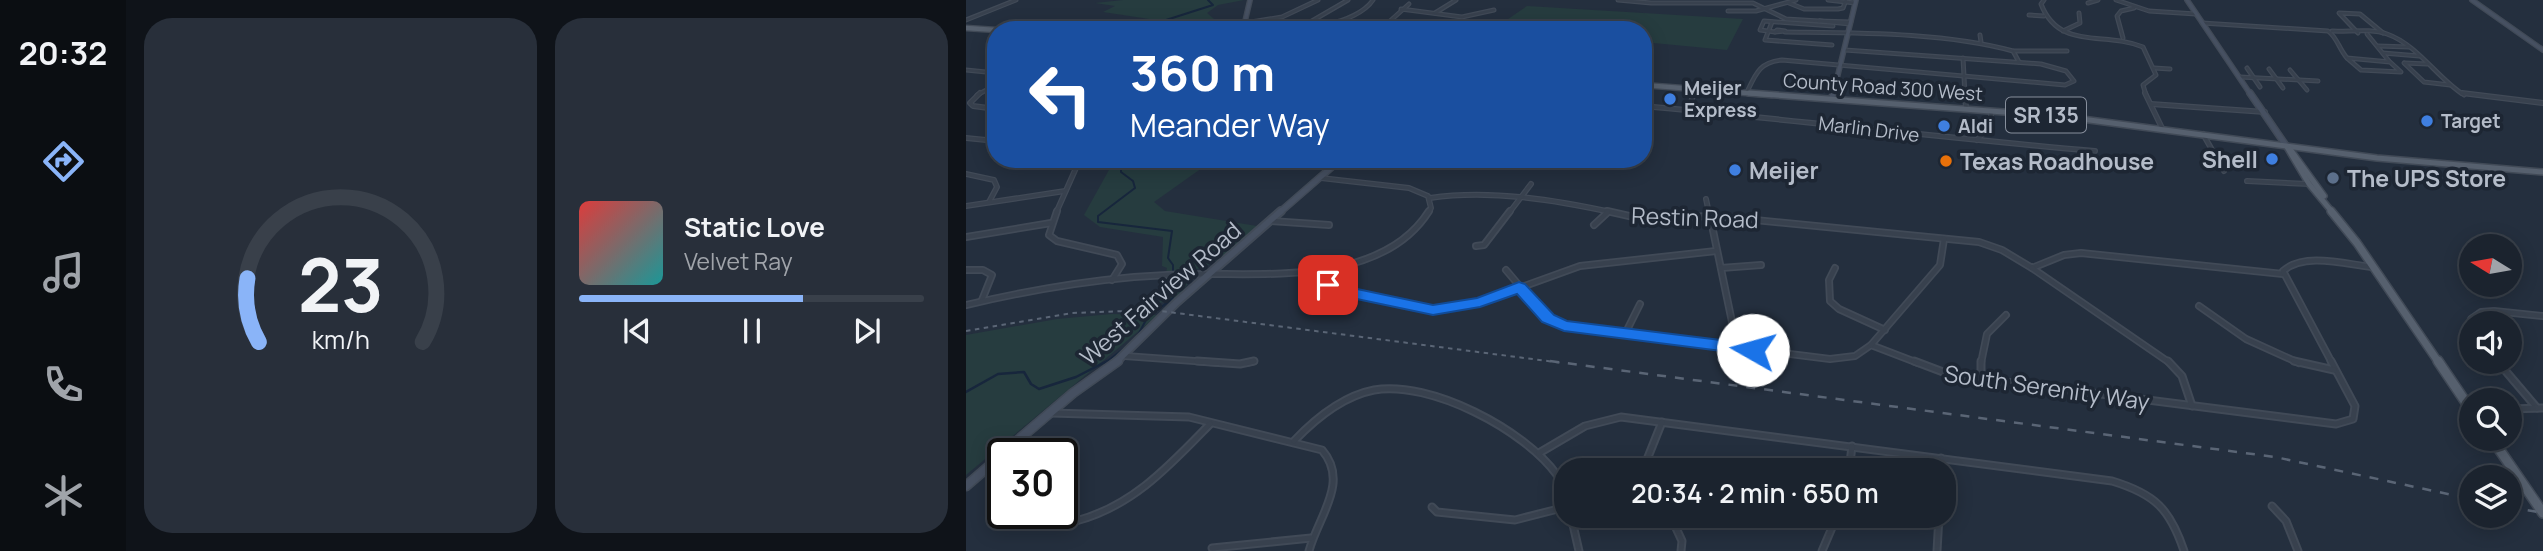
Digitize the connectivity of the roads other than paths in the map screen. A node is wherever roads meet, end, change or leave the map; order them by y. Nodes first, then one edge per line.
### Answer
1 (1016, 0) edge
2 (1250, 0) edge
3 (1318, 0) edge
4 (1348, 0) edge
5 (1379, 0) edge
6 (1456, 0) edge
7 (1618, 0) edge
8 (1690, 0) edge
9 (1796, 0) edge
10 (1828, 0) edge
11 (2044, 0) edge
12 (2098, 0) edge
13 (2116, 0) edge
14 (2187, 0) edge
15 (2472, 0) edge
16 (1374, 1) edge
17 (1845, 1) edge
18 (1856, 2) edge
19 (1788, 3) junction
20 (2088, 3) dead end
21 (1409, 4) dead end
22 (2136, 7) junction
23 (1770, 8) junction
24 (1401, 9) junction
25 (1494, 9) dead end
26 (1728, 10) dead end
27 (2079, 13) dead end
28 (1434, 14) junction
29 (2196, 14) junction
30 (2029, 15) dead end
31 (2044, 16) junction
32 (966, 19) edge
33 (1276, 19) joint
34 (1245, 21) edge
35 (1260, 21) edge
36 (1311, 21) edge
37 (1345, 21) edge
38 (1389, 21) edge
39 (1772, 22) junction
40 (1851, 23) junction
41 (2202, 23) junction
42 (1806, 24) junction
43 (1833, 26) dead end
44 (966, 27) edge
45 (987, 29) edge
46 (1768, 31) junction
47 (2062, 31) junction
48 (2328, 31) junction
49 (1802, 33) junction
50 (1848, 33) junction
51 (2359, 33) junction
52 (2383, 33) junction
53 (2367, 34) junction
54 (1980, 35) dead end
55 (2123, 38) junction
56 (1981, 42) junction
57 (1801, 43) junction
58 (1832, 45) dead end
59 (2378, 46) junction
60 (2408, 46) junction
61 (1845, 50) junction
62 (2543, 50) edge
63 (2013, 51) junction
64 (2067, 51) dead end
65 (2382, 53) junction
66 (2419, 56) junction
67 (1963, 58) junction
68 (2347, 58) junction
69 (2390, 61) junction
70 (2019, 62) junction
71 (2427, 64) junction
72 (1840, 67) junction
73 (2153, 68) junction
74 (2247, 68) dead end
75 (2170, 69) dead end
76 (2269, 69) dead end
77 (2290, 70) dead end
78 (987, 72) edge
79 (966, 73) edge
80 (1964, 76) junction
81 (2240, 76) junction
82 (2254, 77) junction
83 (2276, 79) junction
84 (2298, 80) junction
85 (2318, 81) dead end
86 (1652, 85) edge
87 (2451, 85) junction
88 (2260, 86) dead end
89 (2283, 88) dead end
90 (1695, 89) junction
91 (987, 90) edge
92 (2307, 90) dead end
93 (1747, 93) junction
94 (1832, 98) junction
95 (2543, 103) edge
96 (2150, 104) junction
97 (1652, 107) edge
98 (987, 108) edge
99 (1966, 109) junction
100 (1688, 111) junction
101 (1991, 111) junction
102 (2265, 113) junction
103 (2161, 128) junction
104 (2203, 134) junction
105 (966, 138) edge
106 (987, 140) edge
107 (1976, 141) junction
108 (2287, 147) junction
109 (2095, 151) dead end
110 (1076, 168) edge
111 (1332, 168) edge
112 (2224, 171) dead end
113 (2543, 172) edge
114 (966, 174) edge
115 (1321, 178) junction
116 (2247, 181) dead end
117 (1531, 184) dead end
118 (2309, 184) junction
119 (1066, 191) junction
120 (1430, 198) junction
121 (1520, 198) junction
122 (1706, 199) dead end
123 (989, 203) junction
124 (2328, 205) junction
125 (966, 206) edge
126 (1608, 211) junction
127 (1708, 215) junction
128 (1270, 221) junction
129 (1052, 223) junction
130 (1329, 225) dead end
131 (1594, 225) dead end
132 (966, 237) edge
133 (1944, 239) junction
134 (1476, 246) dead end
135 (1716, 251) junction
136 (1761, 265) dead end
137 (2371, 267) junction
138 (1721, 268) junction
139 (1835, 268) dead end
140 (2032, 268) junction
141 (1328, 269) junction
142 (966, 270) edge
143 (1506, 270) dead end
144 (1210, 274) junction
145 (2283, 274) junction
146 (1112, 281) junction
147 (1519, 287) junction
148 (982, 301) junction
149 (966, 304) edge
150 (1640, 304) dead end
151 (2199, 306) dead end
152 (2007, 314) dead end
153 (2522, 315) edge
154 (2543, 316) edge
155 (1885, 330) junction
156 (1625, 334) junction
157 (1871, 345) junction
158 (1729, 346) junction
159 (1125, 356) junction
160 (1254, 361) dead end
161 (2334, 370) junction
162 (2509, 374) edge
163 (1981, 379) junction
164 (2459, 391) edge
165 (2192, 406) junction
166 (2540, 408) edge
167 (2522, 409) edge
168 (1050, 413) junction
169 (1662, 422) junction
170 (1210, 424) junction
171 (1021, 438) edge
172 (1294, 441) junction
173 (1852, 446) junction
174 (2500, 451) edge
175 (1539, 453) junction
176 (1648, 458) edge
177 (1851, 458) edge
178 (1941, 458) edge
179 (1956, 460) edge
180 (987, 468) edge
181 (1554, 472) edge
182 (966, 486) edge
183 (2272, 506) dead end
184 (1432, 507) dead end
185 (1554, 510) edge
186 (2543, 513) edge
187 (1078, 521) edge
188 (1574, 528) edge
189 (1676, 528) dead end
190 (1832, 528) edge
191 (1938, 528) edge
192 (1311, 538) junction
193 (1212, 548) dead end
194 (1309, 551) edge
195 (1579, 551) edge
196 (1681, 551) edge
197 (1822, 551) edge
198 (1937, 551) edge
199 (2184, 551) edge
200 (2298, 551) edge

1 - 32 street
2 - 34 main road
3 - 33 street
4 - 36 street
5 - 16 street
6 - 28 street
7 - 8 street
8 - 23 street
9 - 19 street
10 - 17 street
11 - 31 street
12 - 20 street
13 - 22 street
14 - 29 main road
15 - 62 main road
16 - 37 street
17 - 18 street
17 - 19 street
18 - 40 main road
19 - 23 street
21 - 24 street
22 - 29 street
22 - 55 street
23 - 26 street
23 - 40 street
24 - 28 street
24 - 38 street
25 - 28 street
27 - 47 street
29 - 41 main road
30 - 31 street
31 - 47 street
33 - 35 street
39 - 42 street
39 - 46 street
39 - 46 street
40 - 50 main road
41 - 48 street
41 - 81 main road
42 - 43 street
42 - 49 street
44 - 45 main road
46 - 49 street
46 - 57 street
47 - 55 street
48 - 51 street
48 - 68 street
49 - 50 street
49 - 57 street
50 - 56 street
50 - 61 main road
51 - 52 street
51 - 53 street
52 - 53 street
52 - 60 street
53 - 59 street
54 - 56 street
55 - 73 street
56 - 63 street
57 - 58 street
59 - 60 street
59 - 65 street
60 - 66 street
61 - 67 street
61 - 72 main road
63 - 64 street
63 - 70 street
65 - 66 street
65 - 69 street
66 - 71 street
67 - 70 street
67 - 80 street
68 - 69 street
68 - 69 street
70 - 80 street
71 - 87 street
71 - 87 street
72 - 80 street
72 - 93 street
72 - 94 main road
73 - 75 street
73 - 96 street
74 - 82 street
76 - 83 street
77 - 84 street
78 - 79 street
80 - 99 street
81 - 82 street
81 - 102 main road
82 - 83 street
82 - 88 street
83 - 84 street
83 - 89 street
84 - 85 street
84 - 92 street
86 - 90 main road, County Road 300 West / SR 135
87 - 95 street
90 - 93 main road, County Road 300 West / SR 135
90 - 100 street
91 - 98 street
93 - 94 main road, County Road 300 West / SR 135
94 - 99 main road, County Road 300 West / SR 135
96 - 102 street
96 - 103 street
97 - 100 street, Marlin Drive
99 - 101 main road, County Road 300 West / SR 135
100 - 107 street, Marlin Drive
101 - 103 main road, County Road 300 West / SR 135
101 - 107 street
102 - 108 main road
103 - 104 main road, County Road 300 West / SR 135
104 - 108 main road, County Road 300 West / SR 135
104 - 112 street
105 - 106 street
107 - 109 street, Marlin Drive
108 - 113 main road, SR 135
108 - 118 main road
108 - 124 main road
110 - 119 street
111 - 115 main road, West Fairview Road
114 - 123 street
115 - 120 street
115 - 128 main road, West Fairview Road
116 - 118 street
117 - 121 street
118 - 124 main road
119 - 123 street
119 - 129 street
120 - 121 street, Restin Road
120 - 141 street
121 - 126 street, Restin Road
121 - 134 street
122 - 127 street
123 - 125 street
124 - 137 main road
126 - 127 street, Restin Road
126 - 131 street
127 - 133 street, Restin Road
127 - 135 street
128 - 130 street
128 - 144 main road, West Fairview Road
129 - 132 street
129 - 146 street
133 - 140 street, Restin Road
133 - 155 street
135 - 138 street
135 - 147 street
136 - 138 street
137 - 145 street
137 - 164 main road
138 - 158 street
139 - 155 street
140 - 145 street
140 - 165 street
141 - 144 street
141 - 147 street
142 - 148 street
143 - 147 street
144 - 146 street
144 - 159 main road, West Fairview Road
145 - 161 street
146 - 148 street
147 - 156 street
148 - 149 street
150 - 156 street
151 - 161 street
152 - 163 street
153 - 154 street
155 - 157 street
156 - 158 street
157 - 158 street
157 - 163 street, South Serenity Way
159 - 160 street
159 - 168 main road, West Fairview Road
161 - 165 street, South Serenity Way
162 - 166 street
163 - 165 street, South Serenity Way
166 - 167 street
168 - 170 street
168 - 171 main road, West Fairview Road
169 - 173 street
169 - 175 street
169 - 176 street
170 - 172 street
170 - 187 street
172 - 175 street
172 - 192 street
173 - 177 street
173 - 178 street
174 - 186 main road
175 - 181 street
179 - 199 street
180 - 182 main road, West Fairview Road
183 - 200 street
184 - 185 street
188 - 195 street
189 - 196 street
190 - 197 street
191 - 198 street
192 - 193 street
192 - 194 street

